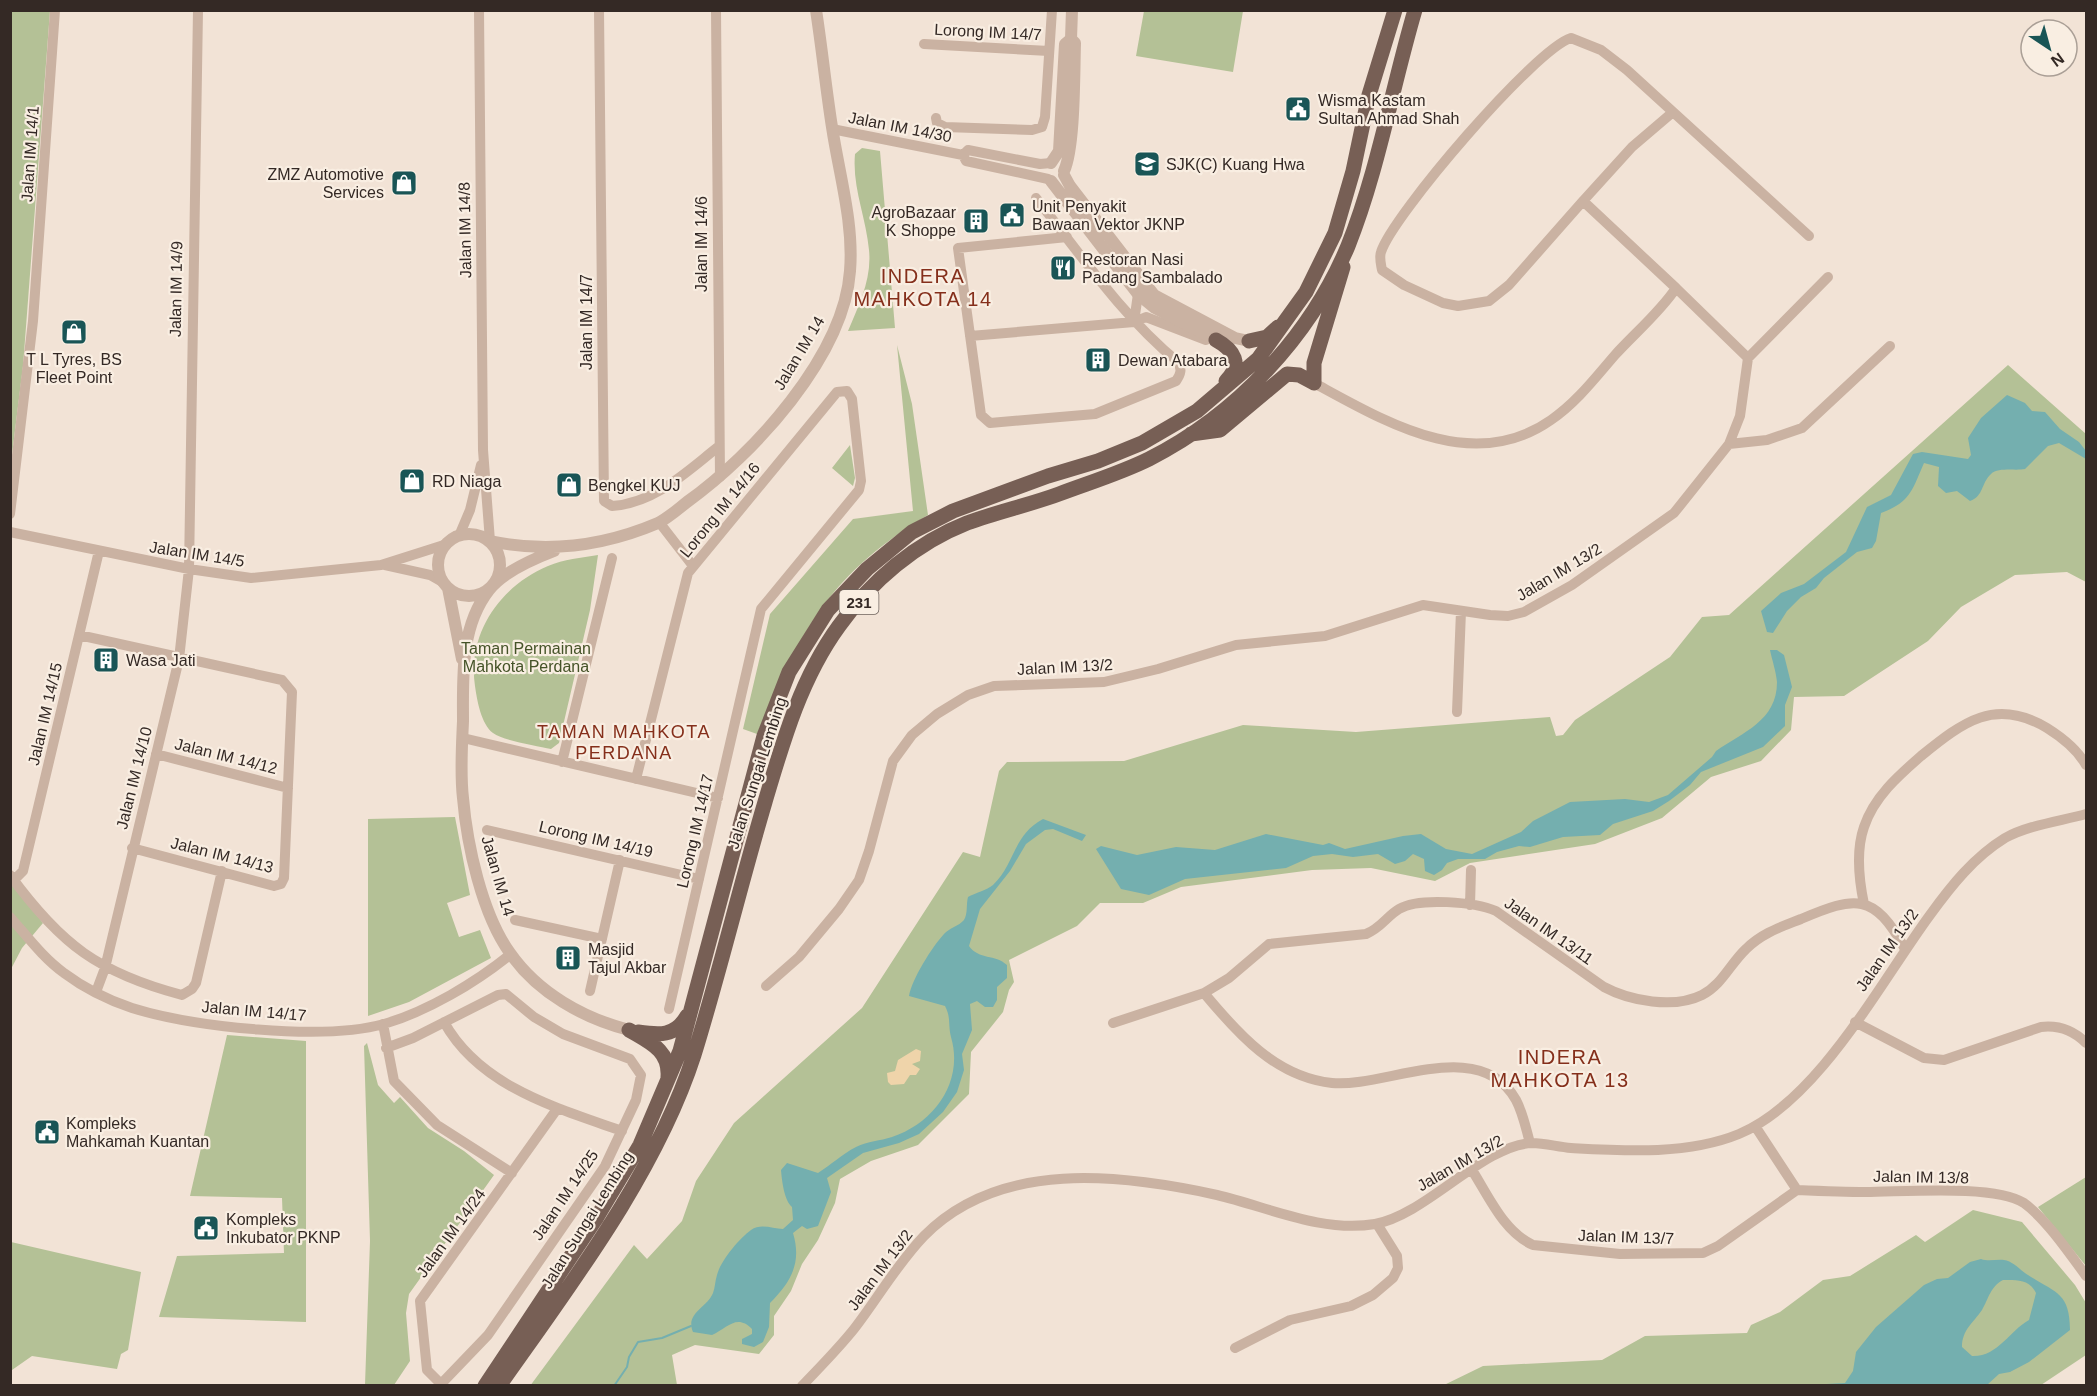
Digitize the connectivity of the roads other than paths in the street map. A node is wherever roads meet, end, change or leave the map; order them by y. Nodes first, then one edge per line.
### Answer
1 (55, 10) edge
2 (198, 10) edge
3 (479, 10) edge
4 (599, 10) edge
5 (716, 10) edge
6 (816, 10) edge
7 (1052, 10) edge
8 (1072, 10) edge
9 (1395, 10) edge
10 (1415, 10) edge
11 (1071, 39) junction
12 (924, 44) dead end
13 (1049, 51) junction
14 (1673, 112) junction
15 (936, 118) dead end
16 (832, 129) junction
17 (963, 155) junction
18 (1051, 163) junction
19 (1064, 173) junction
20 (1049, 180) junction
21 (1036, 198) dead end
22 (1583, 201) junction
23 (1809, 236) dead end
24 (1067, 237) junction
25 (1347, 249) junction
26 (1828, 277) dead end
27 (1676, 288) junction
28 (1138, 294) junction
29 (1287, 320) junction
30 (1134, 322) junction
31 (970, 336) junction
32 (1216, 340) junction
33 (1249, 341) joint
34 (1890, 346) dead end
35 (1748, 358) junction
36 (1314, 383) junction
37 (844, 390) joint
38 (1197, 411) junction
39 (1191, 434) junction
40 (1729, 444) junction
41 (718, 447) junction
42 (483, 450) junction
43 (720, 477) junction
44 (10, 514) edge
45 (659, 522) junction
46 (10, 532) edge
47 (459, 536) junction
48 (490, 541) junction
49 (447, 544) junction
50 (561, 548) junction
51 (99, 551) junction
52 (612, 558) dead end
53 (381, 565) junction
54 (693, 566) junction
55 (189, 569) junction
56 (446, 586) junction
57 (489, 589) junction
58 (1461, 611) junction
59 (79, 635) junction
60 (179, 659) junction
61 (463, 659) junction
62 (1457, 712) dead end
63 (463, 738) junction
64 (156, 754) junction
65 (562, 762) junction
66 (2086, 765) edge
67 (636, 779) junction
68 (288, 788) junction
69 (718, 798) junction
70 (2086, 814) edge
71 (487, 830) dead end
72 (132, 848) junction
73 (620, 860) junction
74 (1471, 870) dead end
75 (222, 871) junction
76 (12, 877) edge
77 (699, 879) junction
78 (1864, 904) junction
79 (1470, 905) junction
80 (10, 917) edge
81 (515, 920) dead end
82 (602, 939) junction
83 (1905, 950) junction
84 (511, 954) junction
85 (105, 968) junction
86 (766, 986) dead end
87 (590, 991) dead end
88 (96, 992) junction
89 (1204, 993) junction
90 (669, 1009) dead end
91 (690, 1011) junction
92 (444, 1022) junction
93 (1113, 1023) dead end
94 (1855, 1023) junction
95 (383, 1024) junction
96 (629, 1030) junction
97 (2086, 1043) edge
98 (386, 1048) junction
99 (666, 1085) junction
100 (557, 1108) junction
101 (1755, 1126) junction
102 (622, 1131) junction
103 (1530, 1143) junction
104 (1472, 1170) junction
105 (512, 1173) junction
106 (1797, 1190) junction
107 (1377, 1224) junction
108 (2086, 1276) edge
109 (1234, 1348) dead end
110 (441, 1384) joint
111 (485, 1386) edge
112 (499, 1386) edge
113 (802, 1386) edge

1 - 44 street, Jalan IM 14/1
2 - 55 street, Jalan IM 14/9
3 - 42 street, Jalan IM 14/8
4 - 41 street, Jalan IM 14/7
5 - 41 street, Jalan IM 14/6
6 - 16 street, Jalan IM 14
7 - 13 street
8 - 11 street
9 - 29 main road, Jalan Sungai Lembing / 231
10 - 25 main road, Jalan Sungai Lembing / 231
11 - 18 street
11 - 19 street
12 - 13 street, Lorong IM 14/7
13 - 15 street
14 - 22 street
14 - 22 street
14 - 23 street
16 - 17 street, Jalan IM 14/30
16 - 43 street, Jalan IM 14
17 - 18 street, Jalan IM 14/30
17 - 20 street, Jalan IM 14/30
18 - 19 street
18 - 20 street
19 - 20 street
19 - 33 street
20 - 28 street
21 - 24 street
22 - 27 street
24 - 30 street
24 - 31 street
25 - 36 main road
25 - 39 main road, Jalan Sungai Lembing / 231
26 - 35 street
27 - 35 street
27 - 36 street
28 - 30 street
28 - 32 street
29 - 33 main road
29 - 38 main road, Jalan Sungai Lembing / 231
30 - 31 street
30 - 31 street
30 - 32 street
32 - 38 main road
34 - 40 street
35 - 40 street, Jalan IM 13/2
36 - 39 main road
37 - 54 street, Lorong IM 14/16
37 - 69 street, Lorong IM 14/17
38 - 91 main road, Jalan Sungai Lembing / 231
39 - 112 main road, Jalan Sungai Lembing / 231
40 - 58 street, Jalan IM 13/2
41 - 43 street, Jalan IM 14/6
42 - 47 street, Jalan IM 14/8
42 - 48 street, Jalan IM 14/8
43 - 45 street, Jalan IM 14
45 - 50 street, Jalan IM 14
45 - 54 street
46 - 51 street, Jalan IM 14/5
47 - 48 street
47 - 49 street
48 - 50 street
48 - 57 street
49 - 53 street
49 - 56 street
50 - 57 street
51 - 55 street, Jalan IM 14/5
51 - 59 street, Jalan IM 14/15
52 - 65 street
53 - 55 street, Jalan IM 14/5
53 - 56 street
54 - 67 street, Lorong IM 14/16
55 - 60 street, Jalan IM 14/10
56 - 57 street
56 - 61 street
57 - 61 street
58 - 62 street
58 - 86 street, Jalan IM 13/2
59 - 60 street
59 - 76 street, Jalan IM 14/15
60 - 64 street, Jalan IM 14/10
60 - 68 street
61 - 63 street, Jalan IM 14
63 - 65 street
63 - 84 street, Jalan IM 14
64 - 68 street, Jalan IM 14/12
64 - 72 street, Jalan IM 14/10
65 - 67 street
66 - 78 street
67 - 69 street
68 - 75 street, Jalan IM 14/13
69 - 77 street, Lorong IM 14/17
70 - 83 street, Jalan IM 13/2
71 - 73 street, Lorong IM 14/19
72 - 75 street, Jalan IM 14/13
72 - 85 street, Jalan IM 14/10
73 - 77 street, Lorong IM 14/19
73 - 82 street
74 - 79 street
75 - 85 street
76 - 85 street
77 - 90 street, Lorong IM 14/17
78 - 79 street, Jalan IM 13/11
78 - 83 street
79 - 89 street, Jalan IM 13/11
80 - 88 street, Jalan IM 14/17
81 - 82 street
82 - 87 street
83 - 94 street, Jalan IM 13/2
84 - 95 street, Jalan IM 14/17
84 - 96 street, Jalan IM 14
85 - 88 street, Jalan IM 14/10
88 - 95 street, Jalan IM 14/17
89 - 93 street, Jalan IM 13/11
89 - 103 street
91 - 96 main road
91 - 99 main road, Jalan Sungai Lembing / 231
92 - 98 street
92 - 100 street
92 - 102 street, Jalan IM 14/25
94 - 97 street
94 - 101 street, Jalan IM 13/2
95 - 98 street
96 - 99 main road
98 - 105 street
99 - 111 main road, Jalan Sungai Lembing / 231
100 - 102 street
100 - 105 street, Jalan IM 14/24
101 - 103 street, Jalan IM 13/2
101 - 106 street
102 - 110 street, Jalan IM 14/25
103 - 104 street, Jalan IM 13/2
104 - 106 street, Jalan IM 13/7
104 - 107 street, Jalan IM 13/2
105 - 110 street, Jalan IM 14/24
106 - 108 street, Jalan IM 13/8
107 - 109 street
107 - 113 street, Jalan IM 13/2

